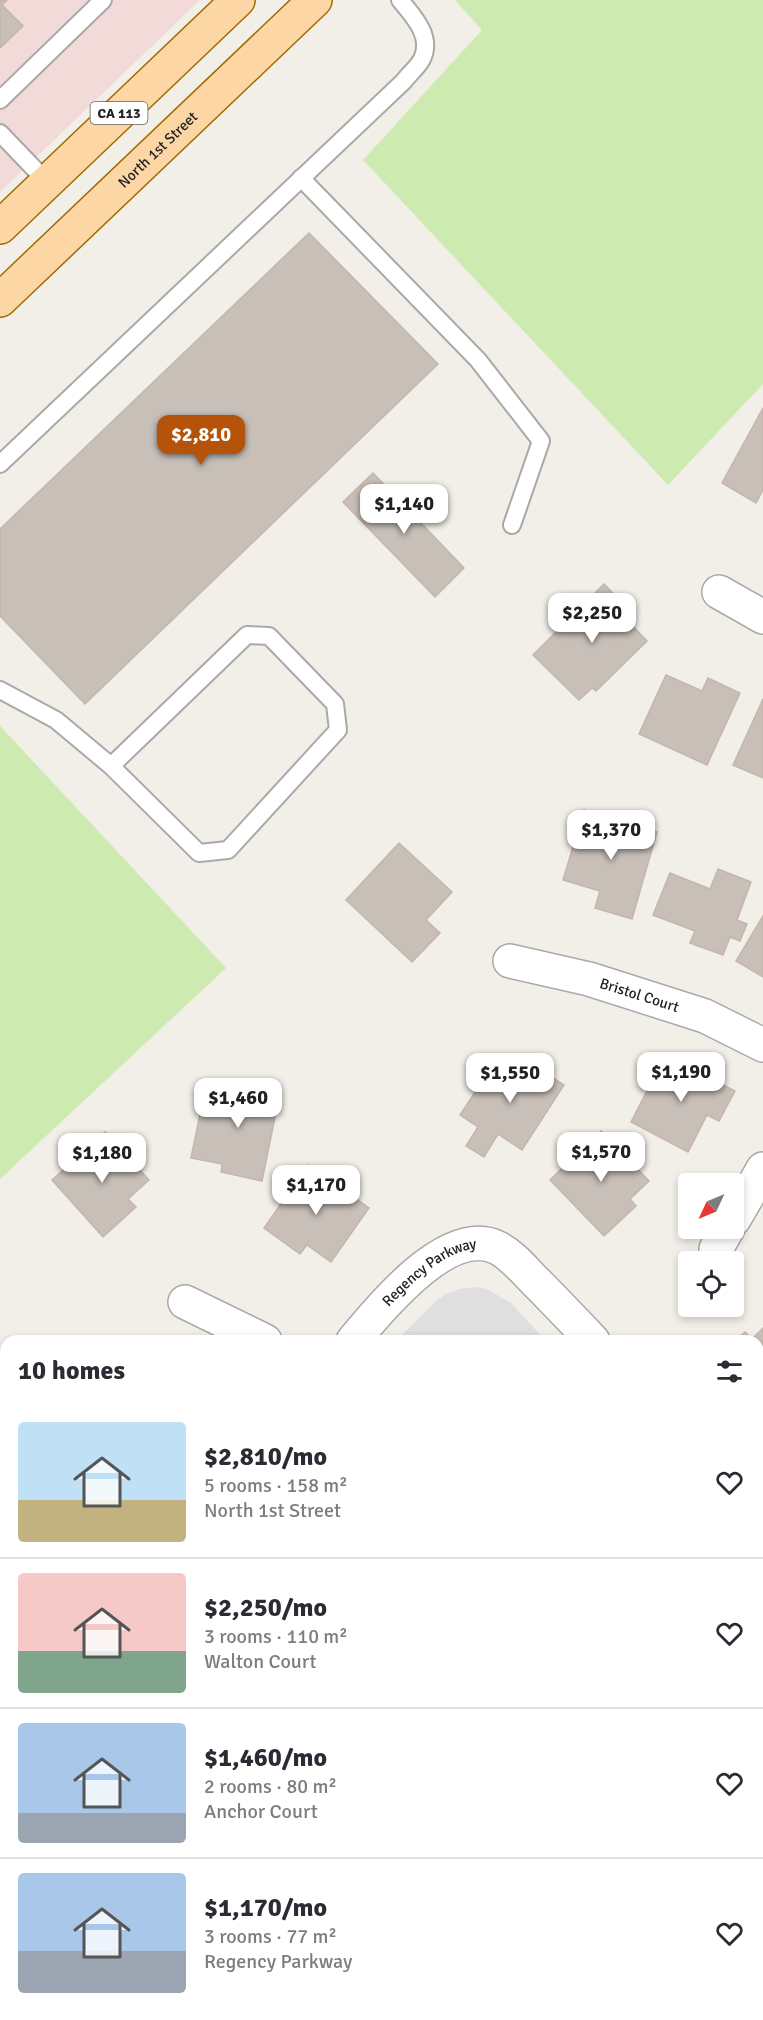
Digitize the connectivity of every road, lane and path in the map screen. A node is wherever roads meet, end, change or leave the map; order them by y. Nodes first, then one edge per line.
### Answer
1 (103, 0) edge
2 (238, 0) edge
3 (315, 0) edge
4 (400, 0) edge
5 (0, 100) edge
6 (0, 134) edge
7 (301, 178) junction
8 (47, 182) junction
9 (0, 227) edge
10 (0, 300) edge
11 (0, 464) edge
12 (512, 525) dead end
13 (719, 592) dead end
14 (763, 617) edge
15 (0, 690) edge
16 (111, 766) junction
17 (510, 961) dead end
18 (763, 1045) edge
19 (763, 1169) edge
20 (744, 1202) edge
21 (185, 1302) dead end
22 (253, 1335) edge
23 (358, 1335) edge
24 (587, 1335) edge

1 - 5 lane
2 - 8 main road, CA 113
3 - 10 main road, North 1st Street
4 - 7 lane
6 - 8 lane
7 - 11 lane
7 - 12 lane
8 - 9 main road, CA 113
13 - 14 street
15 - 16 lane
16 - 16 lane
17 - 18 street, Bristol Court
19 - 20 street
21 - 22 street
23 - 24 street, Regency Parkway

